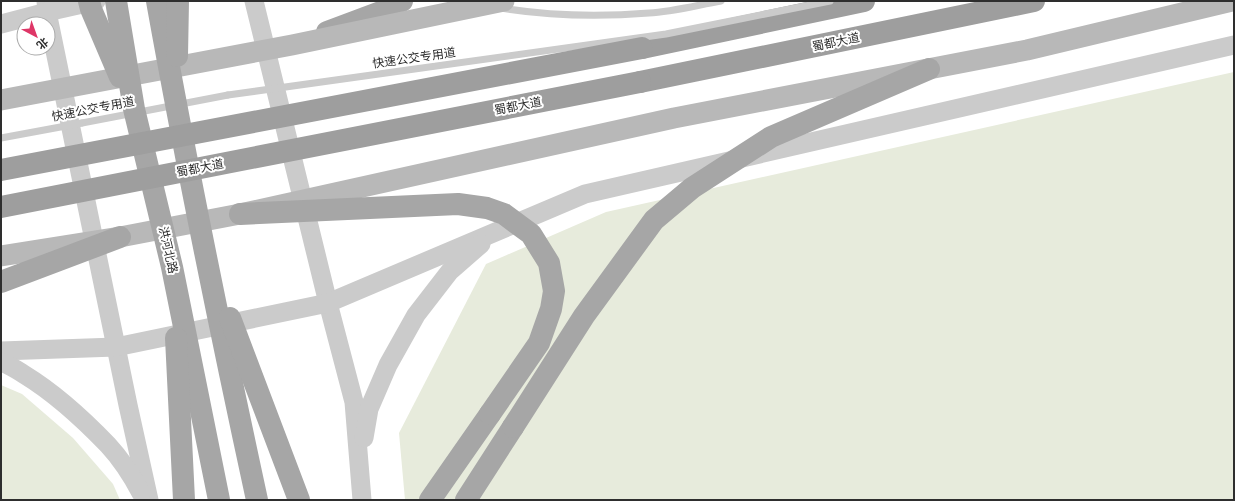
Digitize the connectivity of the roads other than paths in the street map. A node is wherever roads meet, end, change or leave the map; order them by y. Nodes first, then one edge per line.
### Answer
1 (89, 1) edge
2 (96, 1) edge
3 (116, 1) edge
4 (157, 1) edge
5 (178, 1) edge
6 (254, 1) edge
7 (402, 1) edge
8 (463, 1) edge
9 (504, 1) edge
10 (721, 1) edge
11 (830, 1) edge
12 (864, 1) edge
13 (1034, 1) edge
14 (1232, 1) edge
15 (47, 6) edge
16 (1, 24) edge
17 (292, 45) junction
18 (1234, 45) edge
19 (929, 69) junction
20 (1, 90) edge
21 (55, 90) junction
22 (1, 100) edge
23 (176, 103) junction
24 (134, 109) junction
25 (1, 138) edge
26 (1, 170) edge
27 (1, 207) edge
28 (240, 214) junction
29 (496, 232) junction
30 (120, 237) junction
31 (1, 256) edge
32 (207, 257) junction
33 (172, 267) junction
34 (1, 282) edge
35 (328, 303) junction
36 (116, 347) junction
37 (1, 351) edge
38 (1, 362) edge
39 (359, 463) junction
40 (145, 500) edge
41 (149, 500) edge
42 (184, 500) edge
43 (219, 500) edge
44 (257, 500) edge
45 (299, 500) edge
46 (362, 500) edge
47 (430, 500) edge
48 (466, 500) edge

1 - 24 main road, bridge
2 - 15 street
3 - 24 main road, 洪河北路, bridge
4 - 23 main road, bridge
5 - 23 main road, bridge
6 - 35 street
7 - 17 main road, bridge
8 - 10 lane, bridge
9 - 17 main road, bridge
11 - 25 lane, 快速公交专用道, bridge
12 - 26 highway, bridge
13 - 27 highway, 蜀都大道, bridge
14 - 19 main road, bridge
15 - 16 street
15 - 36 street
17 - 21 main road, bridge
18 - 29 street
19 - 28 main road, bridge
19 - 48 main road, bridge
20 - 21 main road, bridge
21 - 22 main road, bridge
23 - 32 main road, bridge
24 - 33 main road, 洪河北路, bridge
28 - 30 main road, bridge
28 - 47 main road, bridge
29 - 35 street
29 - 39 street
30 - 31 main road, bridge
30 - 34 main road, bridge
32 - 44 main road, bridge
32 - 45 main road, bridge
33 - 42 main road, bridge
33 - 43 main road, 洪河北路, bridge
35 - 36 street
35 - 39 street
36 - 37 street
36 - 41 street
38 - 40 street
39 - 46 street

